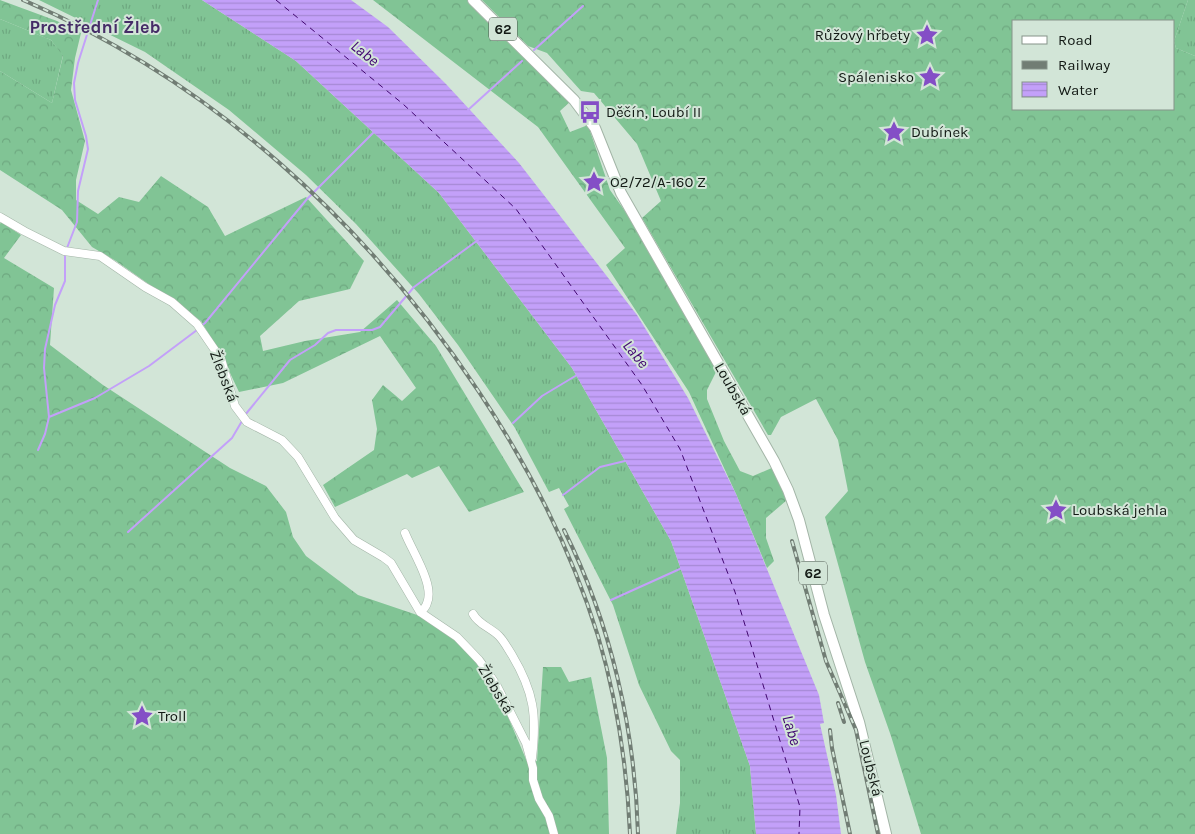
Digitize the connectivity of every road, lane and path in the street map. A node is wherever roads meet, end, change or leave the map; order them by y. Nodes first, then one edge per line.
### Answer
1 (473, 0) edge
2 (0, 217) edge
3 (405, 533) dead end
4 (420, 612) junction
5 (473, 614) dead end
6 (532, 760) junction
7 (554, 834) edge
8 (886, 834) edge

1 - 8 main road, Loubská / 62
2 - 4 street, Žlebská
3 - 4 street
4 - 6 street, Žlebská
5 - 6 street, Žlebská
6 - 7 street, Žlebská

